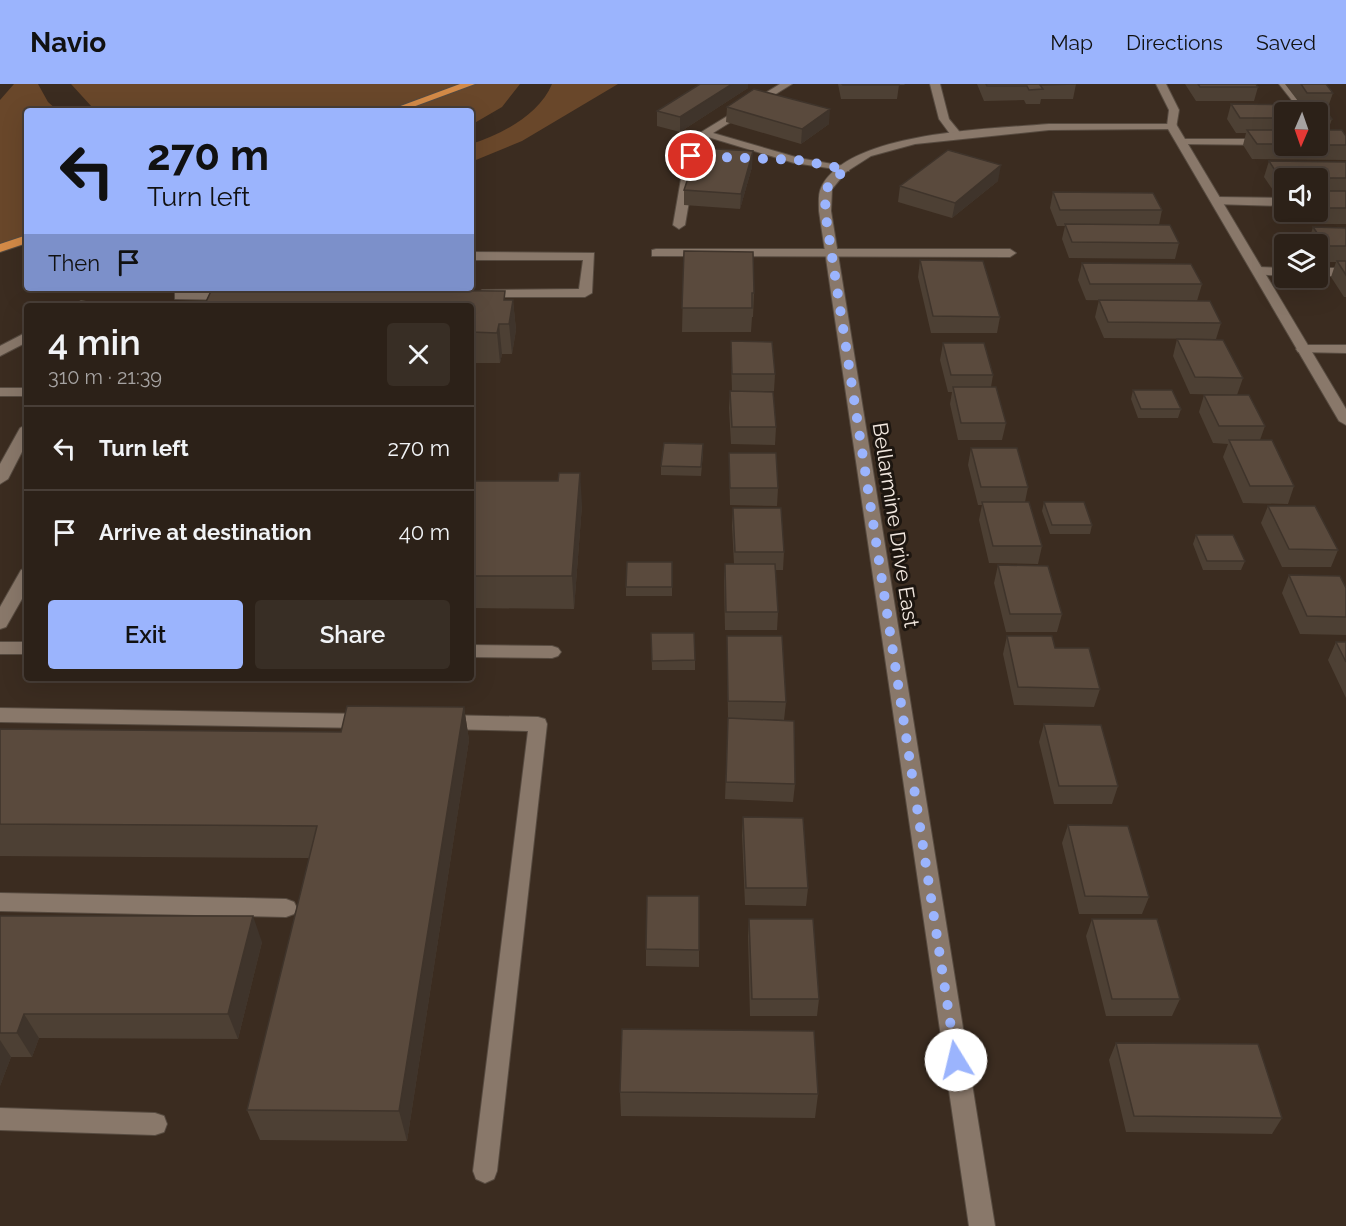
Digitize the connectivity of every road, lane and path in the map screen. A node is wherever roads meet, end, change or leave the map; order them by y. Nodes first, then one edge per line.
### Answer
1 (470, 84) edge
2 (787, 84) edge
3 (935, 84) edge
4 (1161, 84) edge
5 (1284, 84) edge
6 (1298, 101) dead end
7 (401, 108) edge
8 (1172, 126) junction
9 (957, 136) junction
10 (1182, 142) junction
11 (1274, 142) edge
12 (798, 160) junction
13 (845, 169) junction
14 (1217, 201) junction
15 (1274, 202) edge
16 (679, 225) dead end
17 (24, 240) edge
18 (0, 248) edge
19 (656, 253) dead end
20 (1010, 253) dead end
21 (832, 254) junction
22 (474, 256) edge
23 (1258, 272) junction
24 (1274, 272) edge
25 (1328, 272) edge
26 (1346, 272) edge
27 (466, 294) edge
28 (252, 296) edge
29 (180, 297) edge
30 (24, 338) edge
31 (1304, 349) junction
32 (1346, 349) edge
33 (0, 352) edge
34 (0, 392) edge
35 (24, 392) edge
36 (1346, 421) edge
37 (24, 437) edge
38 (0, 479) edge
39 (24, 579) edge
40 (0, 623) edge
41 (0, 648) edge
42 (24, 648) edge
43 (474, 651) edge
44 (552, 652) dead end
45 (0, 715) edge
46 (383, 721) edge
47 (418, 722) edge
48 (0, 902) edge
49 (286, 908) dead end
50 (0, 1119) edge
51 (154, 1124) dead end
52 (485, 1171) dead end
53 (982, 1226) edge

1 - 7 highway
2 - 12 street
3 - 9 street
4 - 8 street
5 - 6 street
8 - 9 street, Bellarmine Drive East
8 - 10 street
9 - 13 street, Bellarmine Drive East
10 - 11 street
10 - 14 street
12 - 13 street
12 - 16 street
13 - 21 street, Bellarmine Drive East
14 - 15 street
14 - 23 street
17 - 18 highway
19 - 21 street
20 - 21 street
21 - 53 street, Bellarmine Drive East
22 - 27 street
23 - 24 street
23 - 31 street
25 - 26 street
28 - 29 street
30 - 33 street
31 - 32 street
31 - 36 street
34 - 35 street
37 - 38 street
39 - 40 street
41 - 42 street
43 - 44 street
45 - 46 street
47 - 52 street
48 - 49 street
50 - 51 street

